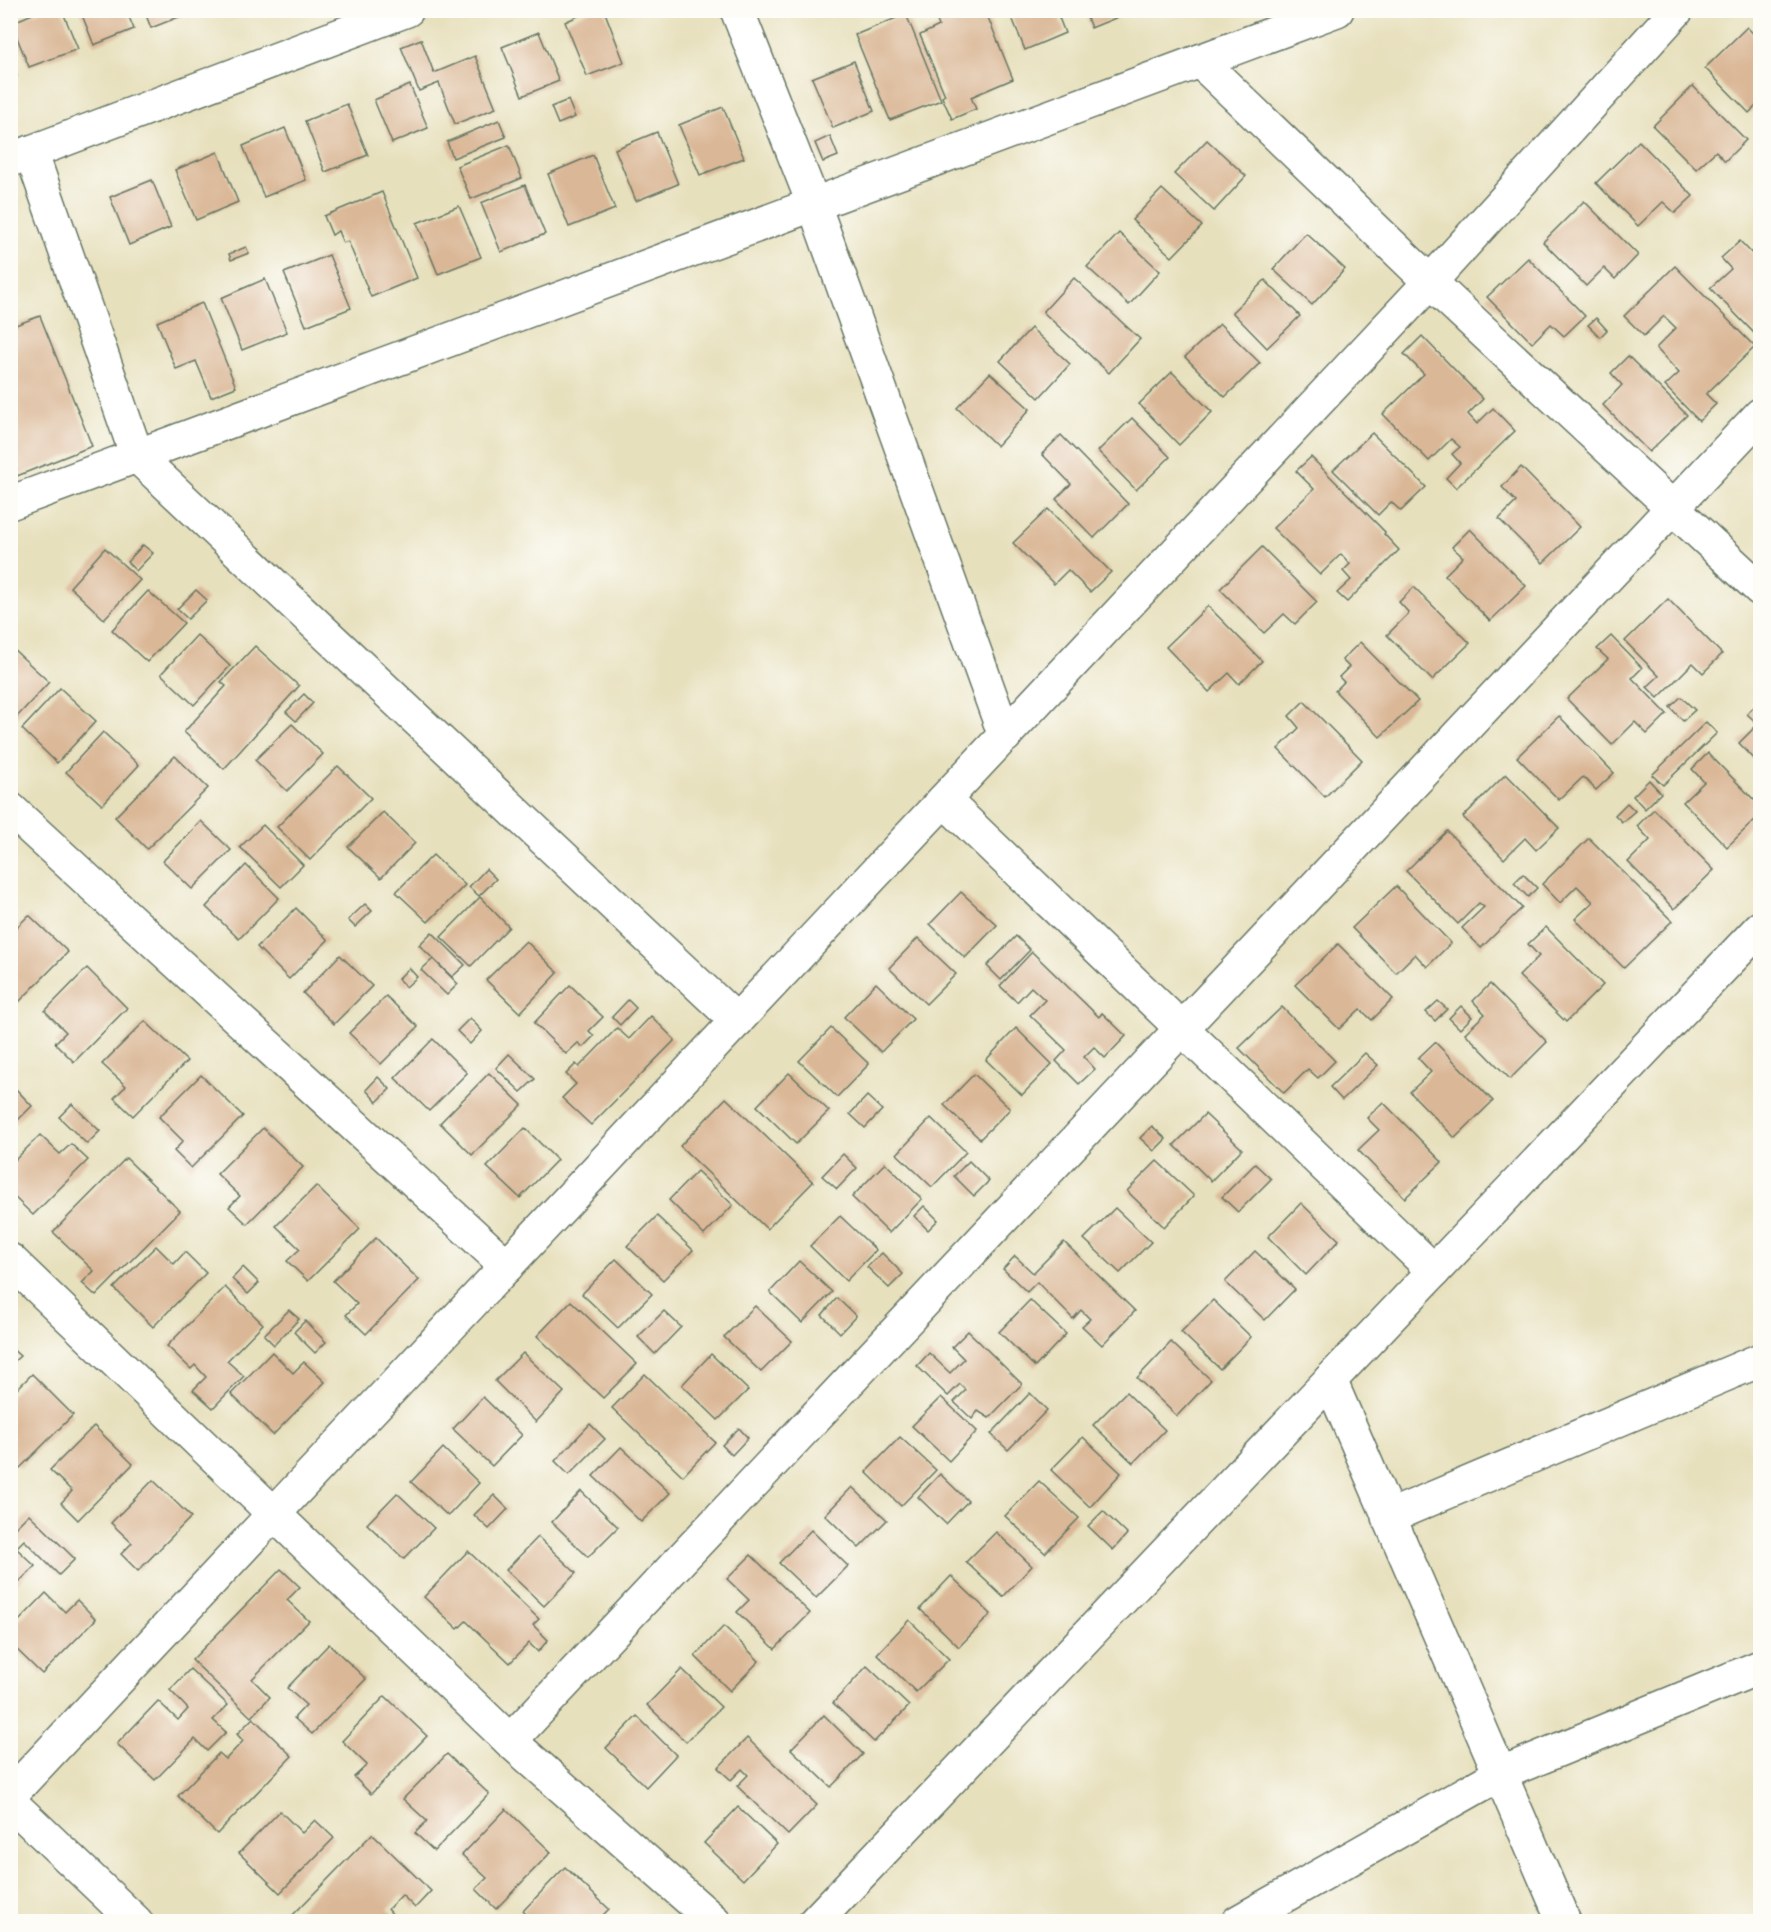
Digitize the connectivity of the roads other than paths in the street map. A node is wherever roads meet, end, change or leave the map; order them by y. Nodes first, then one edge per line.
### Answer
1 (737, 10) edge
2 (1337, 10) edge
3 (1677, 10) edge
4 (396, 12) edge
5 (1200, 61) junction
6 (21, 156) edge
7 (814, 205) junction
8 (1430, 282) junction
9 (1761, 415) edge
10 (137, 456) junction
11 (10, 503) edge
12 (1673, 508) junction
13 (1761, 589) edge
14 (1005, 736) junction
15 (944, 800) junction
16 (10, 809) edge
17 (1761, 928) edge
18 (737, 1021) junction
19 (1182, 1029) junction
20 (10, 1260) edge
21 (507, 1266) junction
22 (1434, 1271) junction
23 (1761, 1360) edge
24 (1330, 1380) junction
25 (274, 1514) junction
26 (1388, 1517) junction
27 (1761, 1667) edge
28 (510, 1741) junction
29 (1500, 1774) junction
30 (10, 1795) edge
31 (10, 1802) edge
32 (136, 1922) edge
33 (715, 1922) edge
34 (815, 1922) edge
35 (1238, 1922) edge
36 (1564, 1922) edge

1 - 7 street
2 - 5 street
3 - 8 street
4 - 6 street
5 - 7 street
5 - 8 street
6 - 10 street
7 - 10 street
7 - 14 street
8 - 12 street
8 - 14 street
9 - 12 street
10 - 11 street
10 - 18 street
12 - 13 street
12 - 19 street
14 - 15 street
15 - 18 street
15 - 19 street
16 - 21 street
17 - 22 street
18 - 21 street
19 - 22 street
19 - 28 street
20 - 25 street
21 - 25 street
22 - 24 street
23 - 26 street
24 - 26 street
24 - 34 street
25 - 28 street
25 - 30 street
26 - 29 street
27 - 29 street
28 - 33 street
29 - 35 street
29 - 36 street
31 - 32 street

